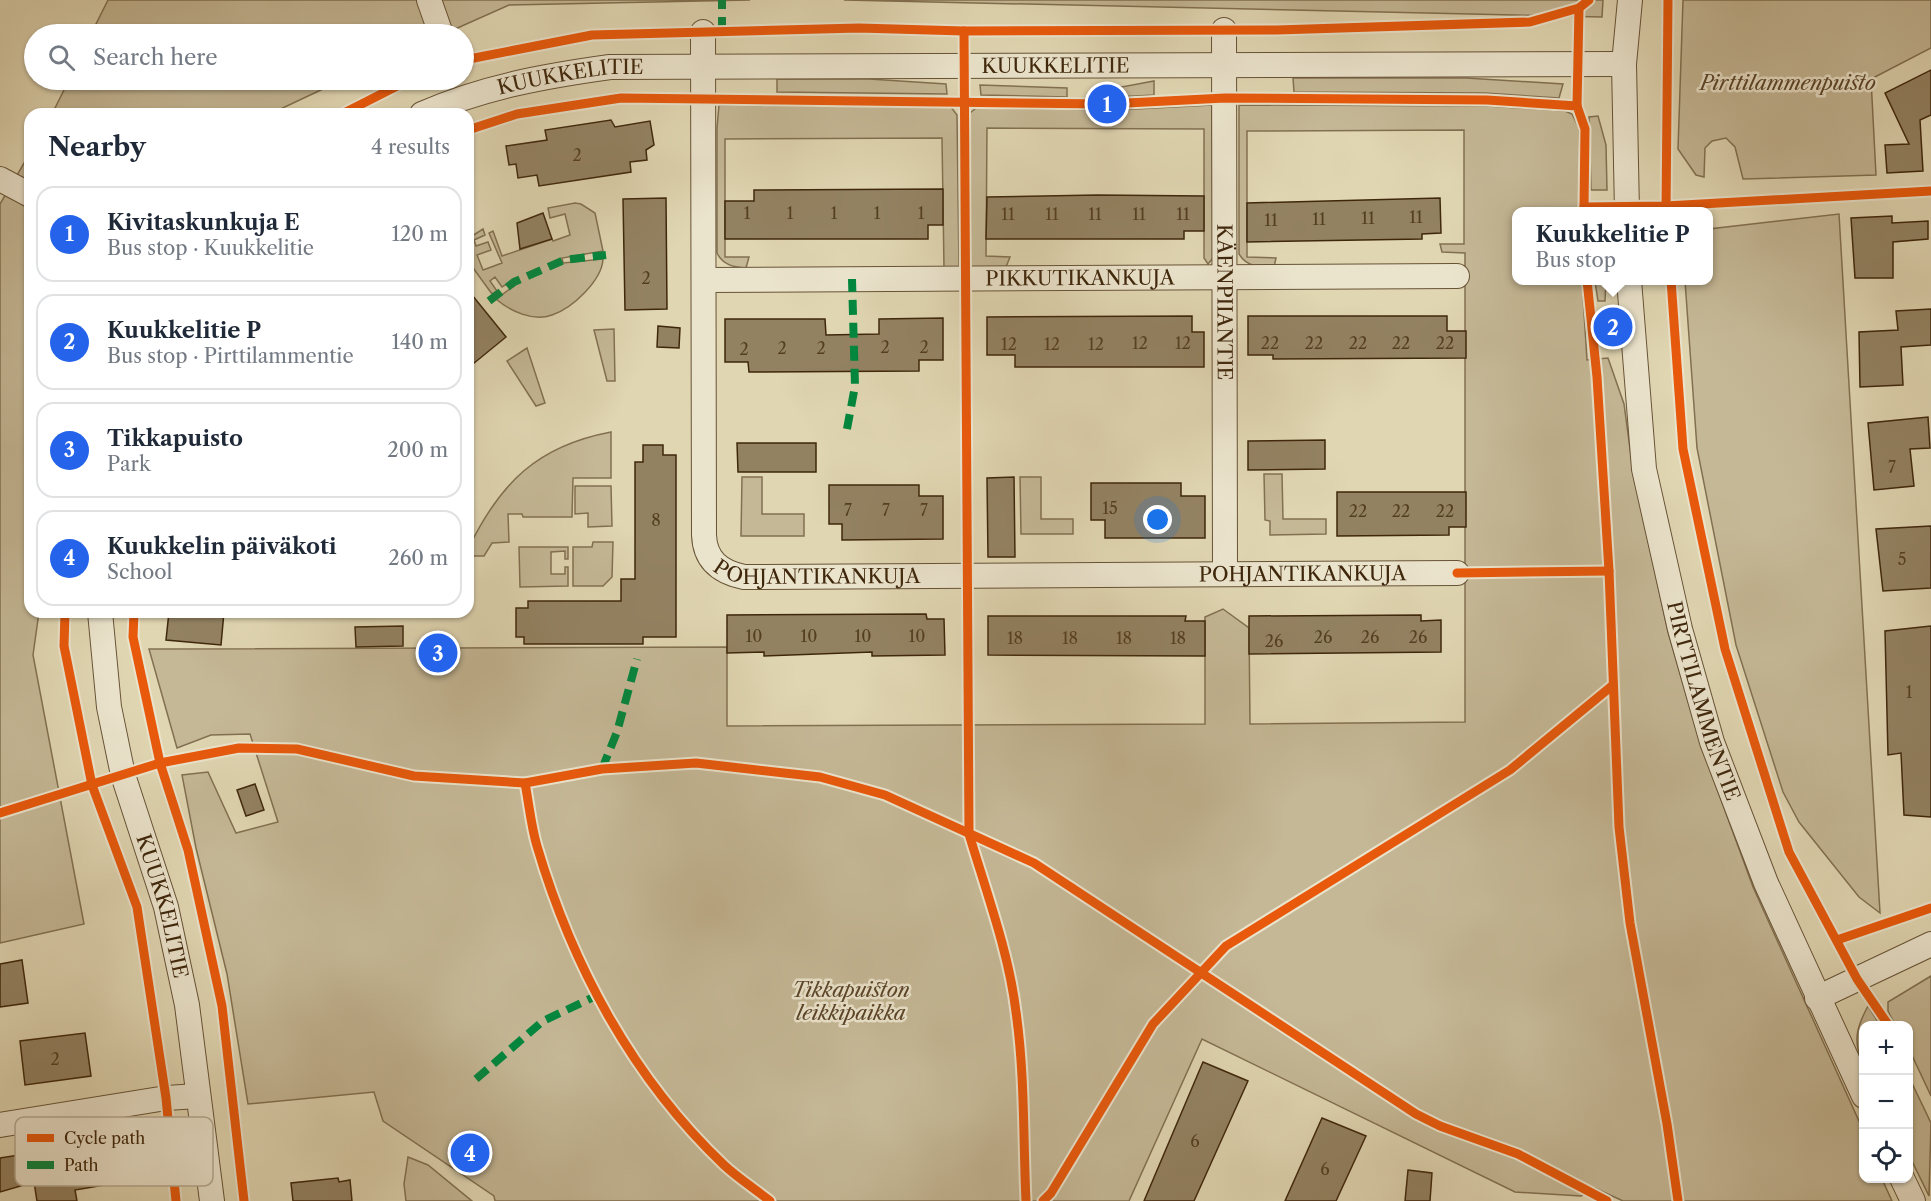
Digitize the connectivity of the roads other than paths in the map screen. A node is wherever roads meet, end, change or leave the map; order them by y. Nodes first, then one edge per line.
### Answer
1 (429, 0) edge
2 (1630, 0) edge
3 (437, 24) edge
4 (1224, 30) dead end
5 (703, 32) dead end
6 (1224, 64) junction
7 (1623, 64) junction
8 (704, 66) junction
9 (474, 87) edge
10 (456, 90) edge
11 (431, 108) edge
12 (0, 179) edge
13 (24, 192) edge
14 (1627, 207) edge
15 (1456, 276) dead end
16 (1224, 278) junction
17 (704, 280) junction
18 (1629, 285) edge
19 (1457, 573) dead end
20 (1226, 574) junction
21 (101, 618) edge
22 (1931, 944) edge
23 (1817, 998) junction
24 (1859, 1087) edge
25 (198, 1096) junction
26 (49, 1117) edge
27 (201, 1117) edge
28 (15, 1123) edge
29 (0, 1125) edge
30 (1904, 1183) edge
31 (210, 1186) edge
32 (212, 1201) edge
33 (1913, 1201) edge

1 - 3 street
2 - 7 street
4 - 6 street, KÄENPIIANTIE
5 - 8 street, POHJANTIKANKUJA
6 - 7 street, KUUKKELITIE
6 - 8 street, KUUKKELITIE
6 - 16 street, KÄENPIIANTIE
7 - 14 street
8 - 9 street, KUUKKELITIE
8 - 17 street, POHJANTIKANKUJA
10 - 11 street, KUUKKELITIE
12 - 13 street
15 - 16 street, PIKKUTIKANKUJA
16 - 17 street, PIKKUTIKANKUJA
16 - 20 street, KÄENPIIANTIE
17 - 20 street, POHJANTIKANKUJA
18 - 23 street, PIRTTILAMMENTIE
19 - 20 street, POHJANTIKANKUJA
21 - 25 street, KUUKKELITIE
22 - 23 street
23 - 24 street, PIRTTILAMMENTIE
25 - 26 street
25 - 27 street, KUUKKELITIE
28 - 29 street
30 - 33 street
31 - 32 street, KUUKKELITIE

